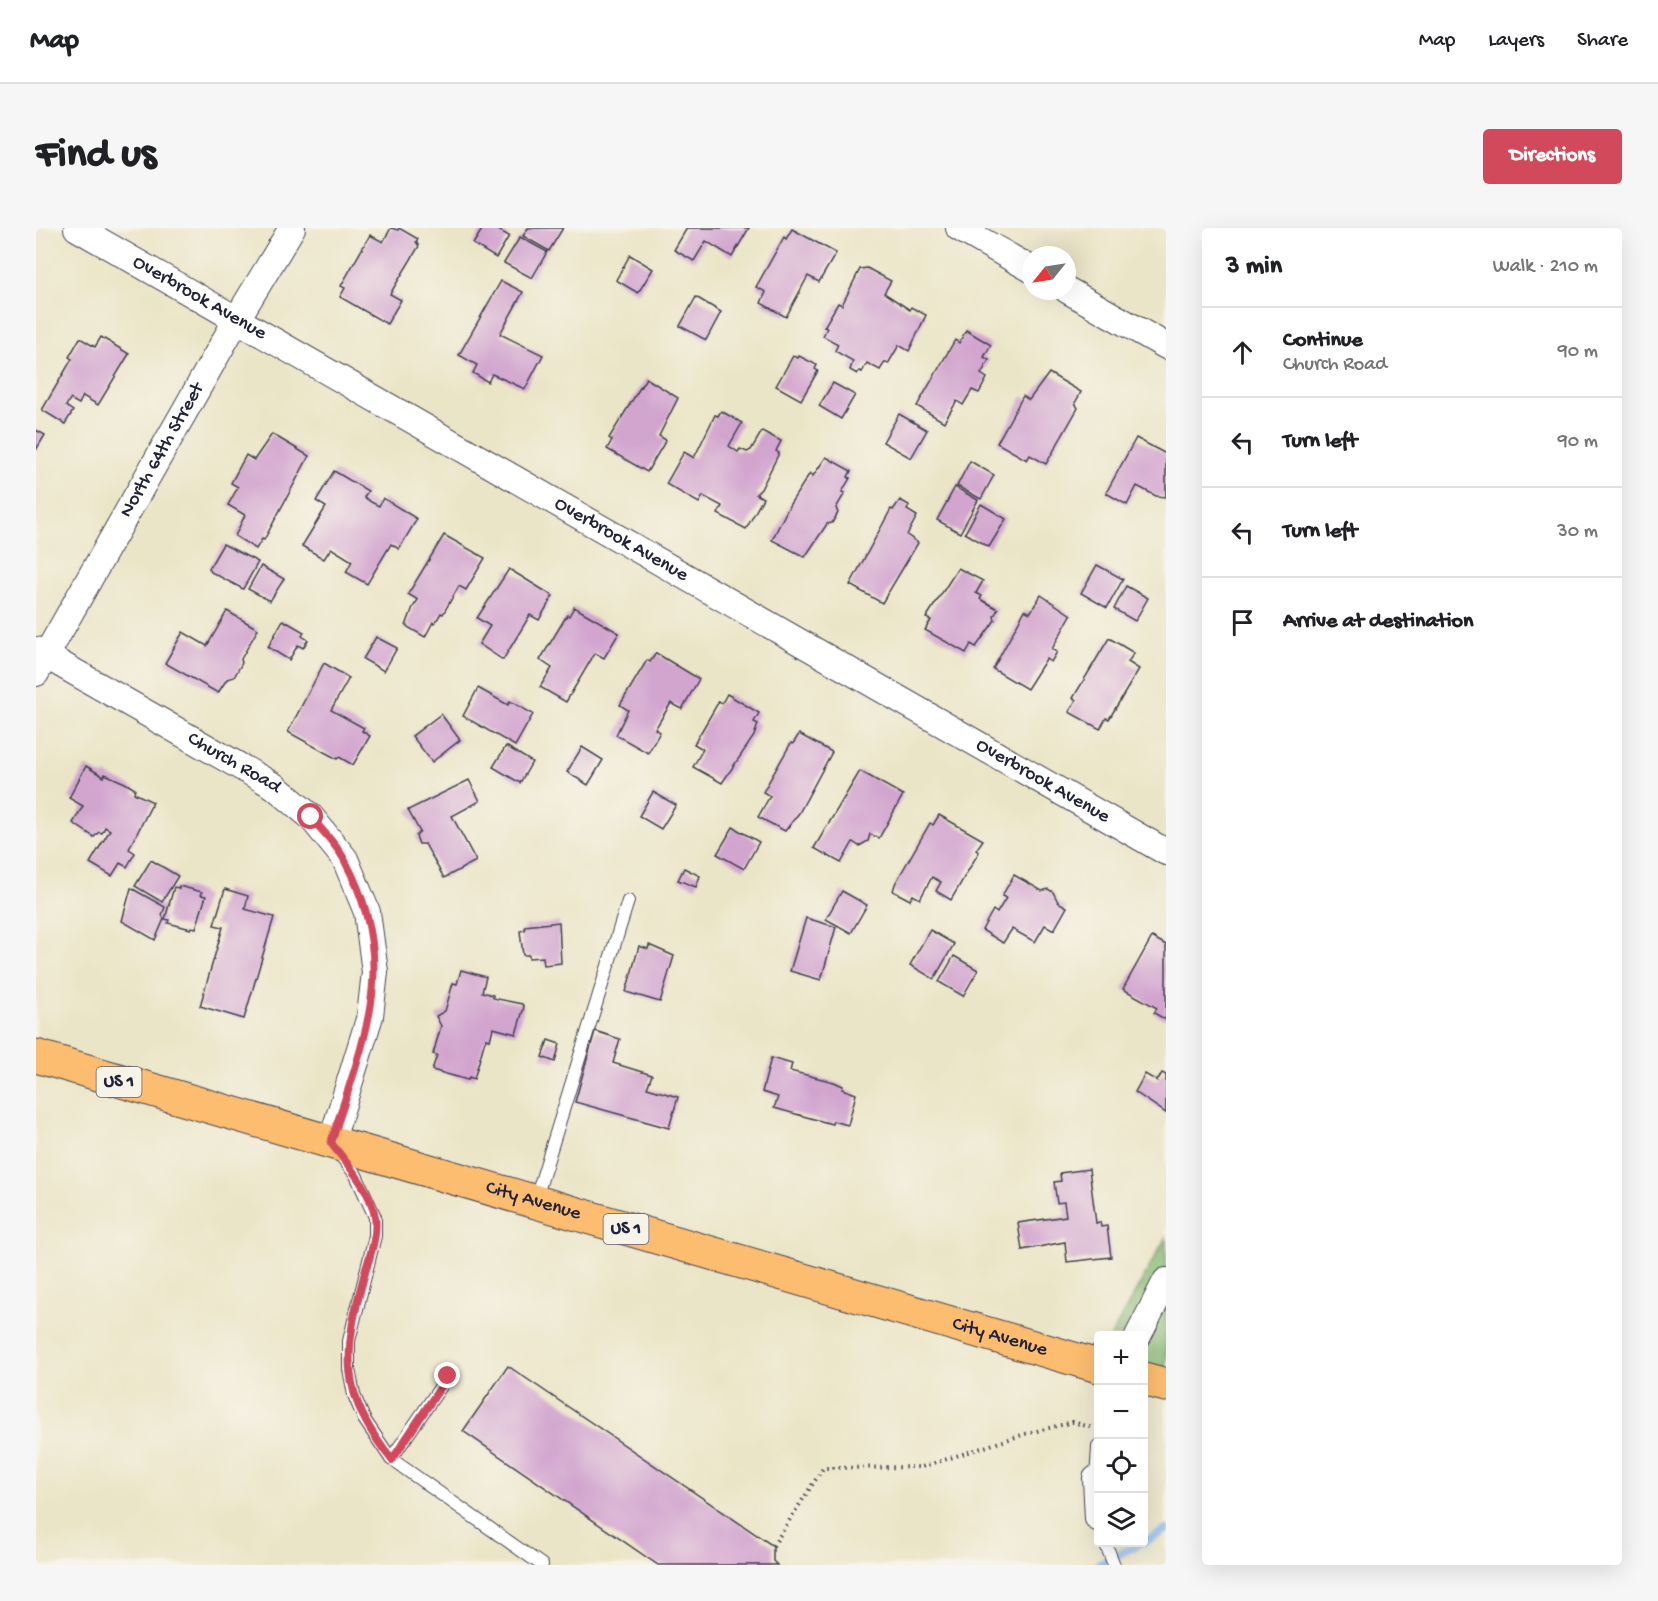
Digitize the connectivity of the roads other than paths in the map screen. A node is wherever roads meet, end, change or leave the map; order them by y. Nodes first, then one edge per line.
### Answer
1 (77, 228) edge
2 (292, 228) edge
3 (959, 228) edge
4 (1022, 264) edge
5 (1076, 295) edge
6 (237, 319) junction
7 (1166, 346) edge
8 (39, 659) edge
9 (1166, 852) edge
10 (628, 901) dead end
11 (36, 1056) edge
12 (331, 1143) junction
13 (535, 1202) junction
14 (1166, 1281) edge
15 (1140, 1331) edge
16 (1094, 1365) edge
17 (448, 1376) dead end
18 (1148, 1380) edge
19 (1166, 1385) edge
20 (392, 1460) junction
21 (1107, 1547) edge
22 (542, 1565) edge
23 (1114, 1565) edge

1 - 6 street, Overbrook Avenue
2 - 6 street, North 64th Street
3 - 4 street
5 - 7 street
6 - 8 street, North 64th Street
6 - 9 street, Overbrook Avenue
8 - 12 street, Church Road
10 - 13 lane
11 - 12 highway, City Avenue / US 1
12 - 13 highway, City Avenue / US 1
12 - 20 lane
13 - 16 highway, City Avenue / US 1
14 - 15 street
17 - 20 lane
18 - 19 highway
20 - 22 lane
21 - 23 lane

